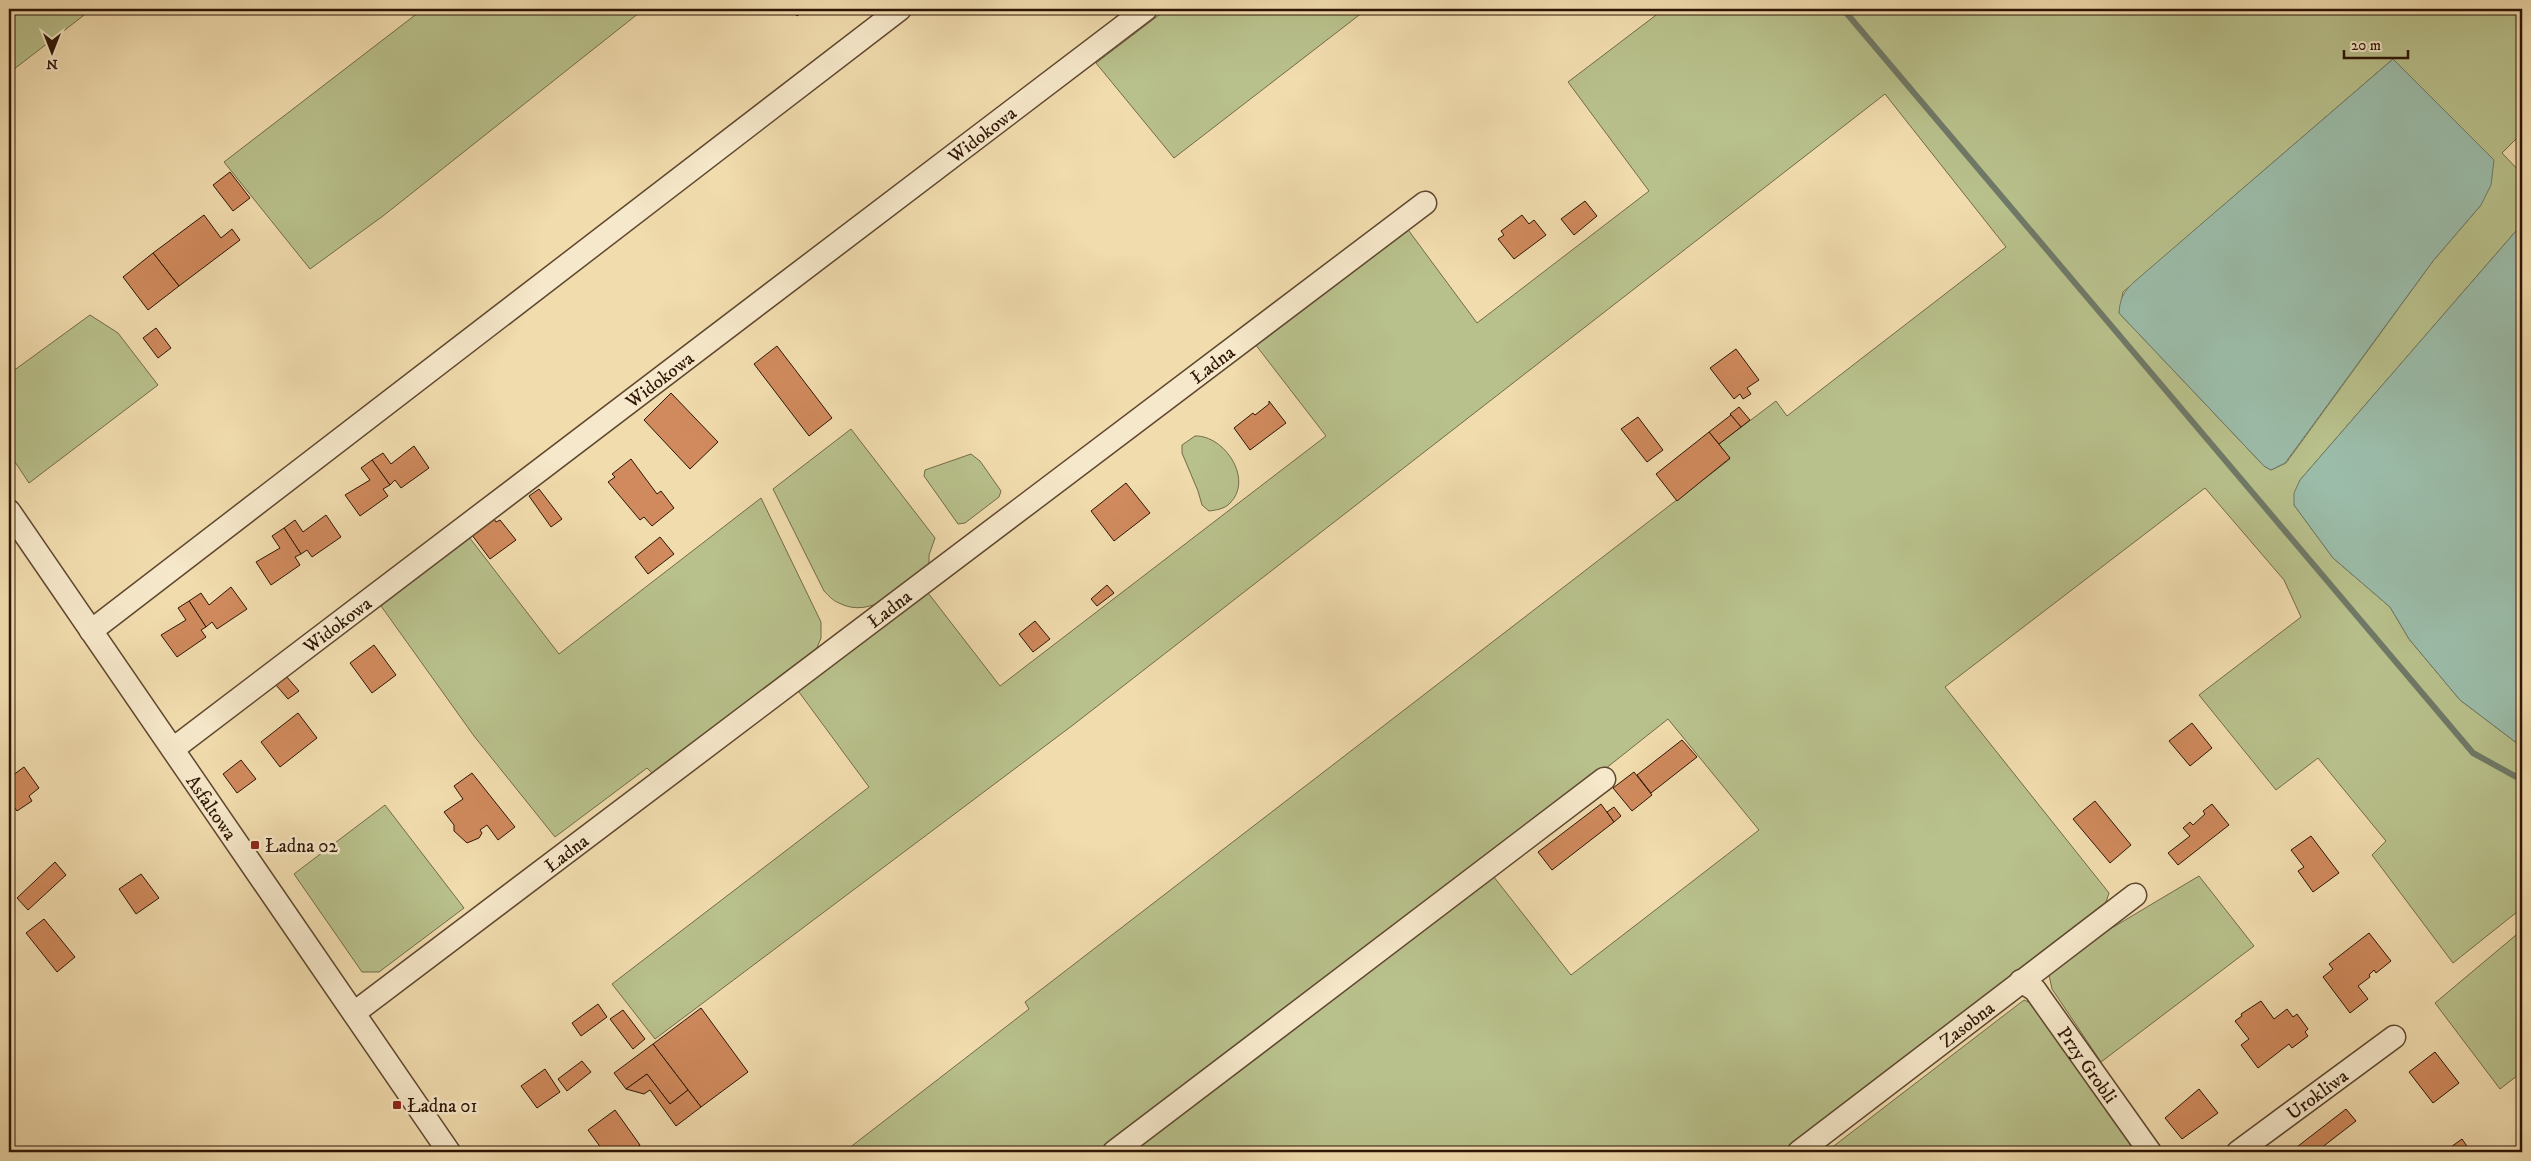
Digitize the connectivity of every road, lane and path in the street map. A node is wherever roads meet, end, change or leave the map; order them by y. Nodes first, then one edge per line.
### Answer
1 (900, 9) edge
2 (1146, 9) edge
3 (1426, 203) dead end
4 (9, 511) edge
5 (91, 631) junction
6 (173, 749) junction
7 (1604, 779) dead end
8 (2134, 895) dead end
9 (2021, 981) junction
10 (354, 1013) junction
11 (2394, 1037) dead end
12 (449, 1152) edge
13 (1114, 1152) edge
14 (1799, 1152) edge
15 (2150, 1152) edge
16 (2238, 1152) edge

1 - 5 street
2 - 6 street, Widokowa
3 - 10 street, Ładna
4 - 5 street, Asfaltowa
5 - 6 street, Asfaltowa
6 - 10 street, Asfaltowa
7 - 13 street
8 - 9 street, Zasobna
9 - 14 street, Zasobna
9 - 15 street, Przy Grobli
10 - 12 street, Asfaltowa
11 - 16 street, Urokliwa

